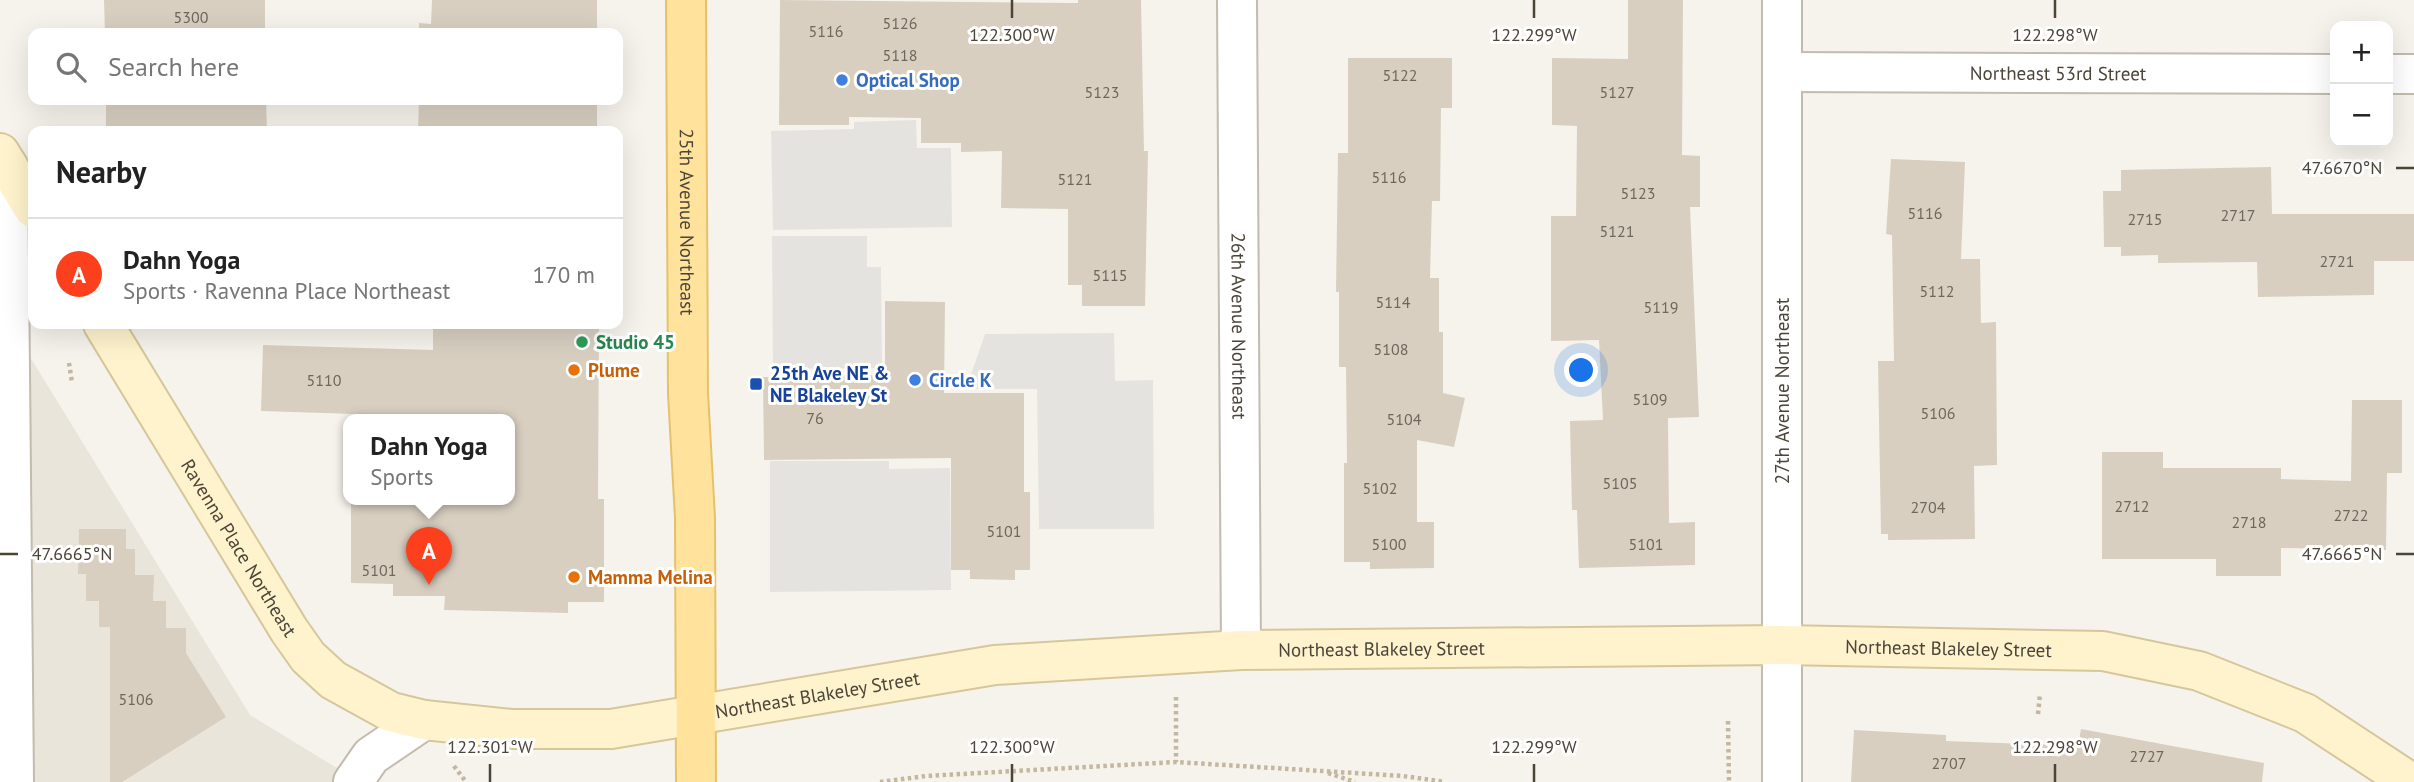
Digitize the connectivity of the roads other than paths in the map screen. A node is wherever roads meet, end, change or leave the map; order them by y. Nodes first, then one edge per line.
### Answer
1 (687, 0) edge
2 (1237, 0) edge
3 (1782, 0) edge
4 (1782, 72) junction
5 (2330, 74) edge
6 (2393, 74) edge
7 (2414, 74) edge
8 (4, 160) edge
9 (28, 200) edge
10 (106, 329) edge
11 (1782, 645) junction
12 (1241, 650) junction
13 (696, 715) junction
14 (424, 720) junction
15 (14, 782) edge
16 (353, 782) edge
17 (696, 782) edge
18 (1782, 782) edge
19 (2410, 782) edge

1 - 13 main road, 25th Avenue Northeast
2 - 12 street, 26th Avenue Northeast
3 - 4 street, 27th Avenue Northeast
4 - 5 street, Northeast 53rd Street
4 - 11 street, 27th Avenue Northeast
6 - 7 street
8 - 9 main road
8 - 15 street
10 - 14 main road, Ravenna Place Northeast
11 - 12 main road, Northeast Blakeley Street
11 - 18 street, 27th Avenue Northeast
11 - 19 main road, Northeast Blakeley Street
12 - 13 main road, Northeast Blakeley Street
13 - 14 main road, Northeast Blakeley Street
13 - 17 main road, 25th Avenue Northeast
14 - 16 street

